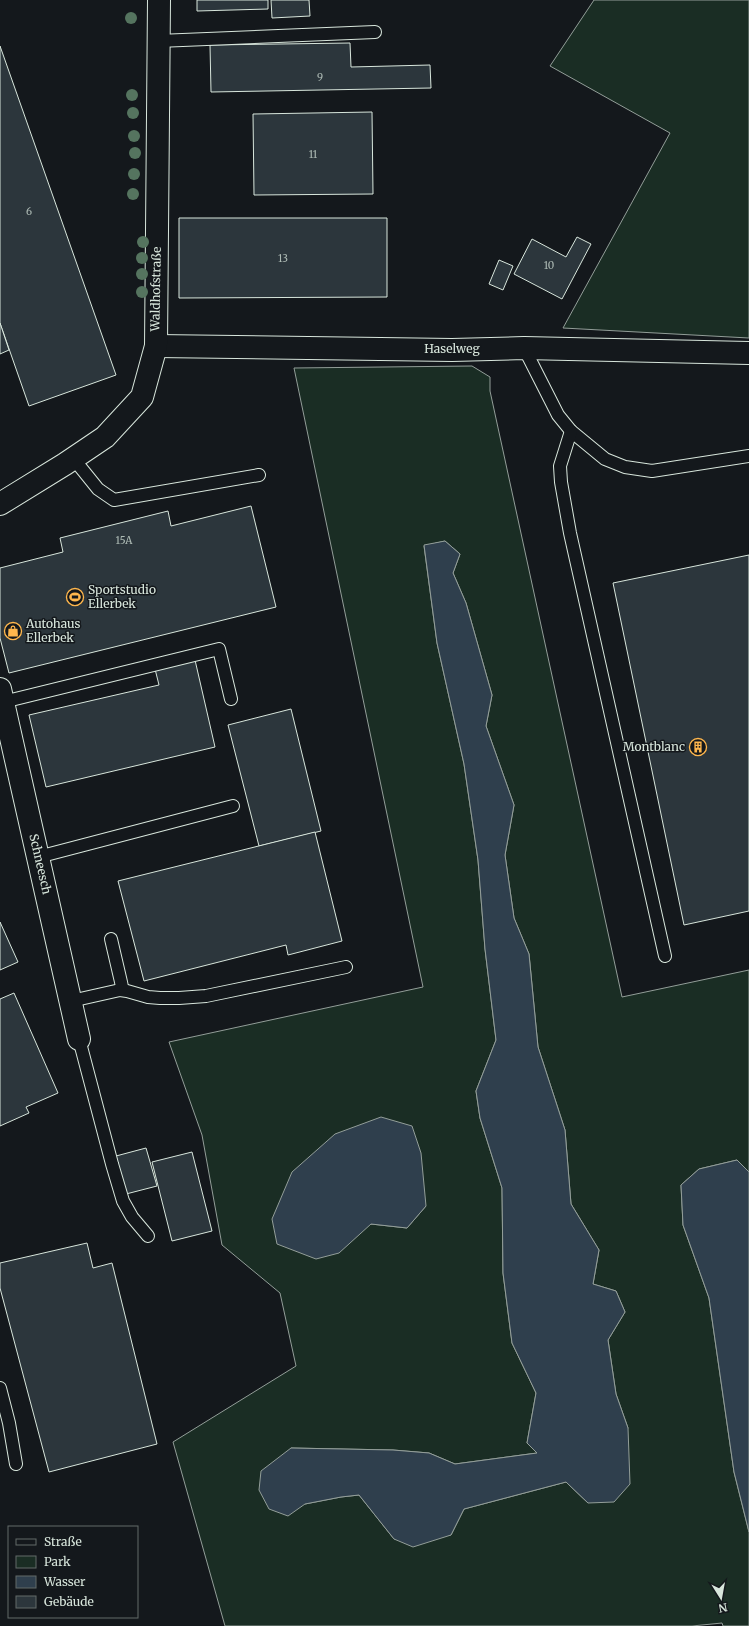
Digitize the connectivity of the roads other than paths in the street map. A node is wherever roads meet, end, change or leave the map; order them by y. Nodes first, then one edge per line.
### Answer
1 (159, 0) edge
2 (375, 32) dead end
3 (158, 41) junction
4 (156, 346) junction
5 (524, 348) junction
6 (749, 353) edge
7 (571, 431) junction
8 (749, 456) edge
9 (73, 458) junction
10 (260, 475) dead end
11 (0, 504) edge
12 (1, 695) edge
13 (231, 699) dead end
14 (233, 806) dead end
15 (38, 857) junction
16 (111, 940) dead end
17 (665, 956) dead end
18 (346, 967) dead end
19 (120, 990) junction
20 (71, 1001) junction
21 (79, 1039) joint
22 (148, 1236) dead end
23 (0, 1388) edge
24 (5, 1425) edge
25 (16, 1464) dead end

1 - 3 street, Waldhofstraße
2 - 3 lane
3 - 4 street, Waldhofstraße
4 - 5 street, Haselweg
4 - 9 street, Waldhofstraße
5 - 6 street, Haselweg
5 - 7 lane
7 - 8 lane
7 - 17 lane
9 - 10 lane
9 - 11 street, Waldhofstraße
12 - 13 lane
12 - 15 street, Schneesch
14 - 15 lane
15 - 20 street, Schneesch
16 - 19 lane
18 - 19 lane
19 - 20 lane
20 - 21 street, Schneesch
21 - 22 lane
23 - 24 lane
24 - 25 lane

